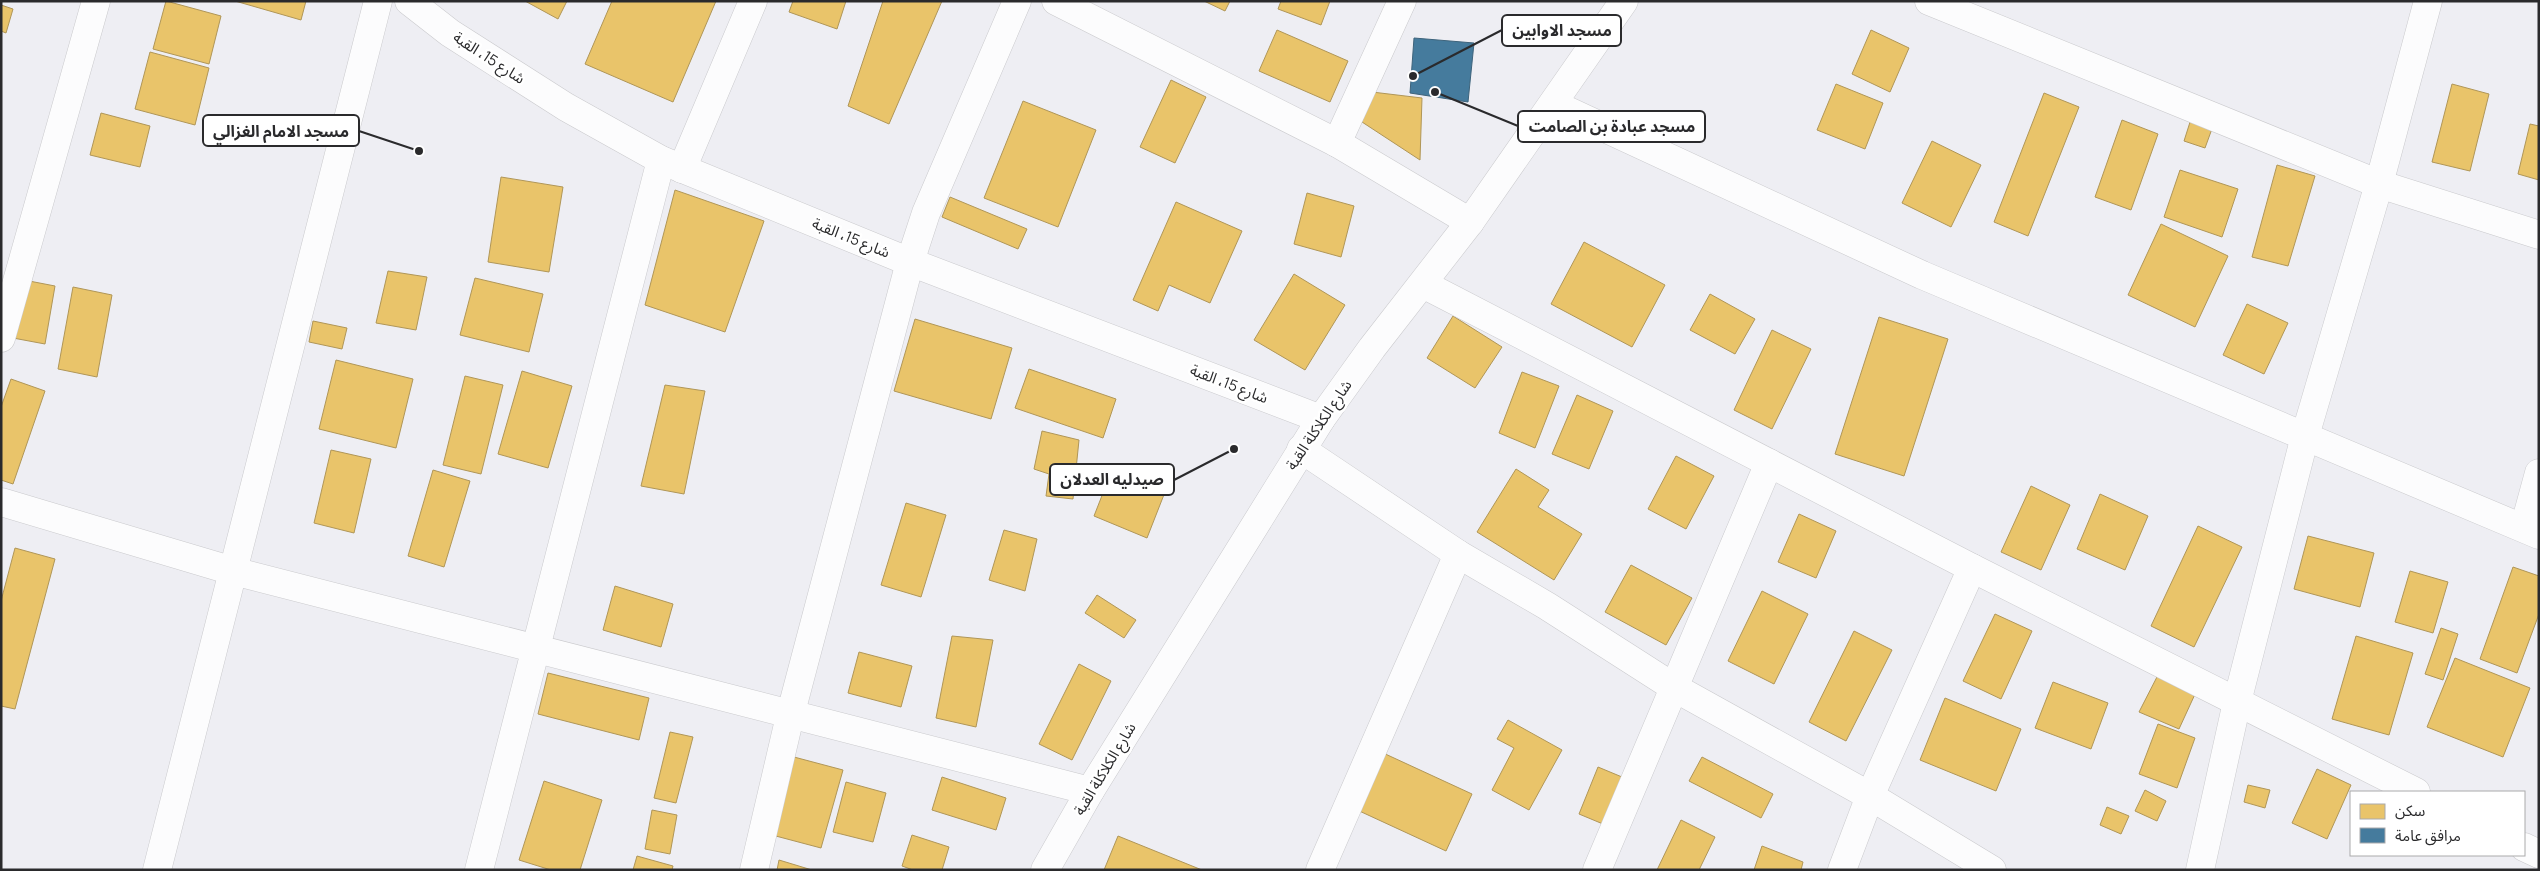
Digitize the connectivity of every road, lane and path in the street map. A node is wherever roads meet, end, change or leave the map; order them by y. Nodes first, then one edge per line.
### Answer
1 (96, 1) edge
2 (378, 1) edge
3 (409, 1) edge
4 (753, 1) edge
5 (1017, 1) edge
6 (1056, 1) edge
7 (1402, 1) edge
8 (1624, 1) edge
9 (1929, 1) edge
10 (2428, 1) edge
11 (1553, 104) junction
12 (1337, 143) junction
13 (672, 164) junction
14 (2379, 184) junction
15 (1470, 222) junction
16 (2539, 235) edge
17 (910, 262) junction
18 (1423, 284) junction
19 (1, 338) edge
20 (1321, 419) junction
21 (2305, 436) junction
22 (1301, 449) junction
23 (1769, 463) junction
24 (2539, 473) edge
25 (1, 502) edge
26 (2532, 531) edge
27 (1458, 554) junction
28 (1972, 568) junction
29 (233, 571) junction
30 (537, 651) junction
31 (1675, 688) junction
32 (2236, 702) junction
33 (790, 716) junction
34 (1090, 791) junction
35 (2414, 791) edge
36 (1870, 796) junction
37 (2525, 847) edge
38 (2539, 854) edge
39 (157, 870) edge
40 (479, 870) edge
41 (754, 870) edge
42 (1045, 870) edge
43 (1320, 870) edge
44 (1596, 870) edge
45 (1842, 870) edge
46 (1992, 870) edge
47 (2200, 870) edge

1 - 19 street
2 - 29 street
3 - 13 street, شارع 15، القبة
4 - 13 street
5 - 17 street
6 - 12 street
7 - 12 street
8 - 11 street, شارع الكلاكلة القبة
9 - 14 street
10 - 14 street
11 - 15 street, شارع الكلاكلة القبة
11 - 21 street
12 - 15 street
13 - 17 street, شارع 15، القبة
13 - 30 street
14 - 16 street
14 - 21 street
15 - 18 street, شارع الكلاكلة القبة
17 - 20 street, شارع 15، القبة
17 - 33 street
18 - 20 street, شارع الكلاكلة القبة
18 - 23 street
20 - 22 street, شارع الكلاكلة القبة
21 - 26 street
21 - 32 street
22 - 27 street
22 - 34 street, شارع الكلاكلة القبة
23 - 28 street
23 - 31 street
24 - 26 street
25 - 29 street
27 - 31 street
27 - 43 street
28 - 32 street
28 - 36 street
29 - 30 street
29 - 39 street
30 - 33 street
30 - 40 street
31 - 36 street
31 - 44 street
32 - 35 street
32 - 47 street
33 - 34 street
33 - 41 street
34 - 42 street, شارع الكلاكلة القبة
36 - 45 street
36 - 46 street
37 - 38 street

